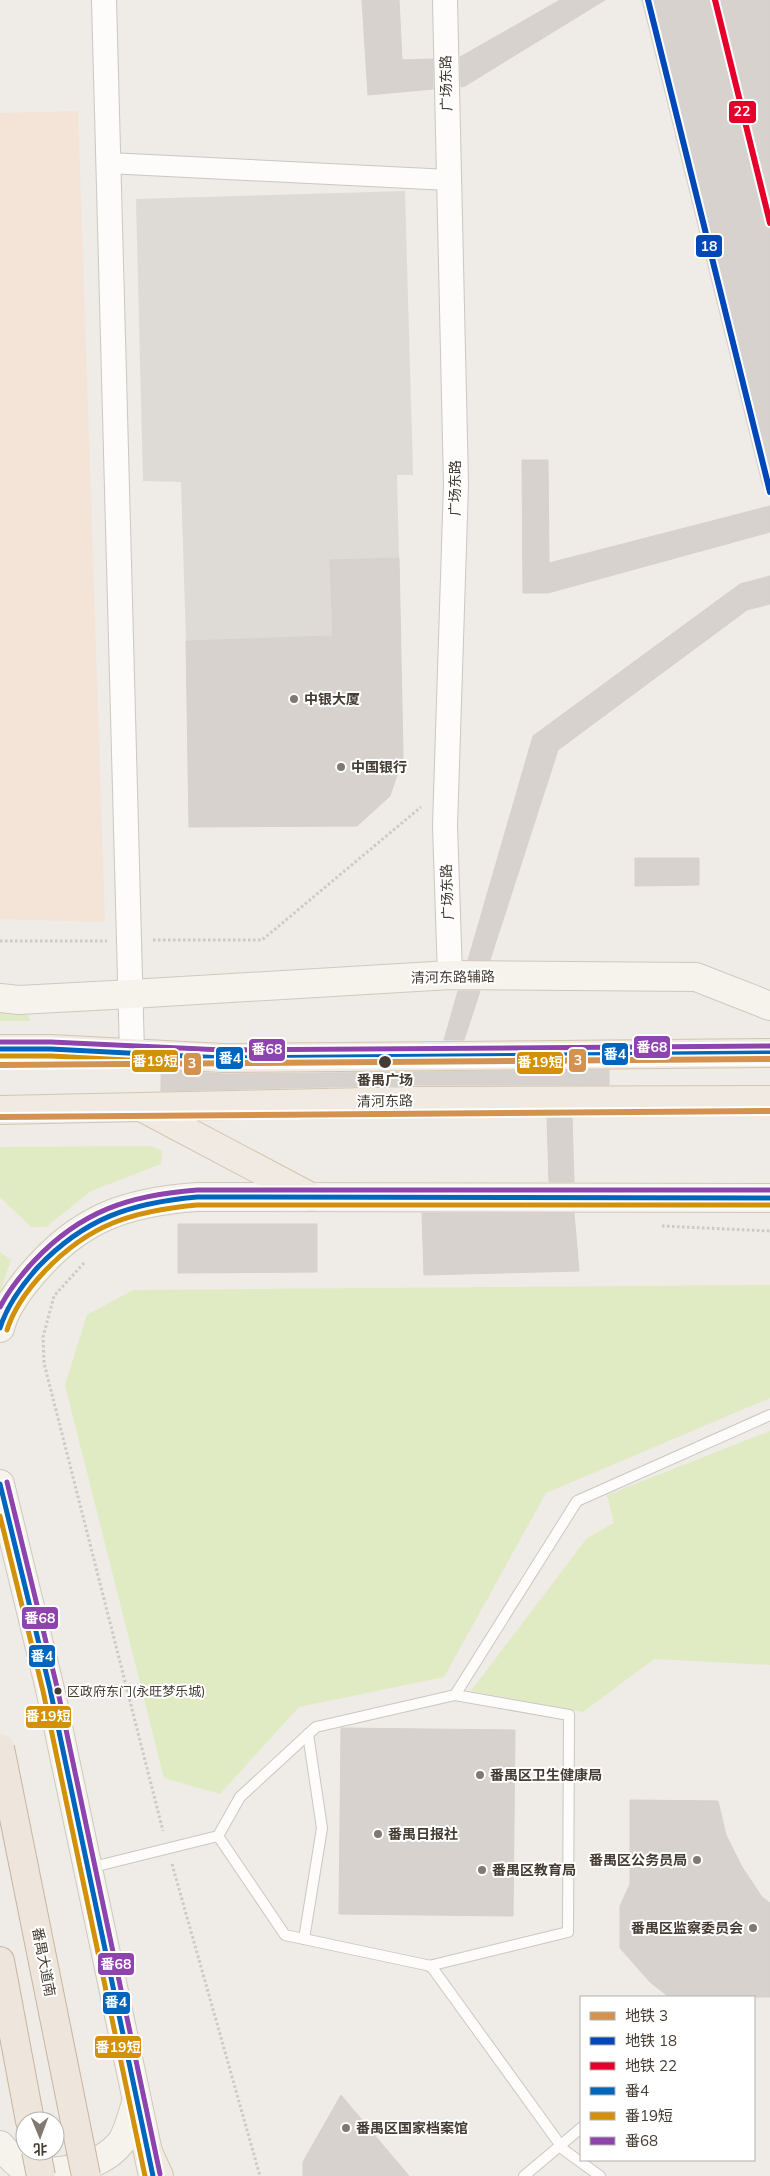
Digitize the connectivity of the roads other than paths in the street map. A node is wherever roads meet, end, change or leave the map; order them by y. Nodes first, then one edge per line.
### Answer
1 (104, 0) edge
2 (445, 0) edge
3 (108, 163) junction
4 (449, 180) junction
5 (450, 975) junction
6 (131, 994) junction
7 (0, 998) edge
8 (770, 1006) edge
9 (0, 1049) edge
10 (132, 1053) junction
11 (770, 1053) edge
12 (770, 1100) edge
13 (140, 1106) junction
14 (0, 1110) edge
15 (311, 1197) junction
16 (770, 1198) edge
17 (0, 1328) edge
18 (770, 1415) edge
19 (0, 1484) edge
20 (455, 1695) junction
21 (308, 1734) junction
22 (0, 1748) edge
23 (218, 1836) junction
24 (89, 1868) junction
25 (304, 1939) junction
26 (0, 1961) edge
27 (428, 1966) junction
28 (137, 2102) junction
29 (28, 2111) edge
30 (580, 2129) edge
31 (560, 2145) junction
32 (0, 2146) edge
33 (38, 2161) edge
34 (150, 2164) edge
35 (41, 2176) edge
36 (86, 2176) edge
37 (159, 2176) edge
38 (524, 2176) edge
39 (600, 2176) edge

1 - 3 street
2 - 4 street, 广场东路
3 - 4 street
3 - 6 street
4 - 5 street, 广场东路
5 - 6 main road, 清河东路辅路
5 - 8 main road, 清河东路辅路
6 - 7 main road, 清河东路辅路
6 - 10 street
9 - 10 main road
10 - 11 main road
12 - 13 main road, 清河东路
13 - 14 main road, 清河东路
13 - 15 main road
15 - 16 main road
15 - 17 main road
18 - 20 lane
19 - 24 main road
20 - 21 lane
20 - 27 lane
21 - 23 lane
21 - 25 lane
22 - 36 highway, 番禺大道南, bridge
23 - 24 lane
23 - 25 lane
24 - 28 main road
25 - 27 lane
26 - 29 highway
27 - 31 lane
28 - 32 main road
28 - 34 main road
30 - 31 lane
31 - 38 lane
31 - 39 lane
33 - 35 highway, bridge
34 - 37 main road

